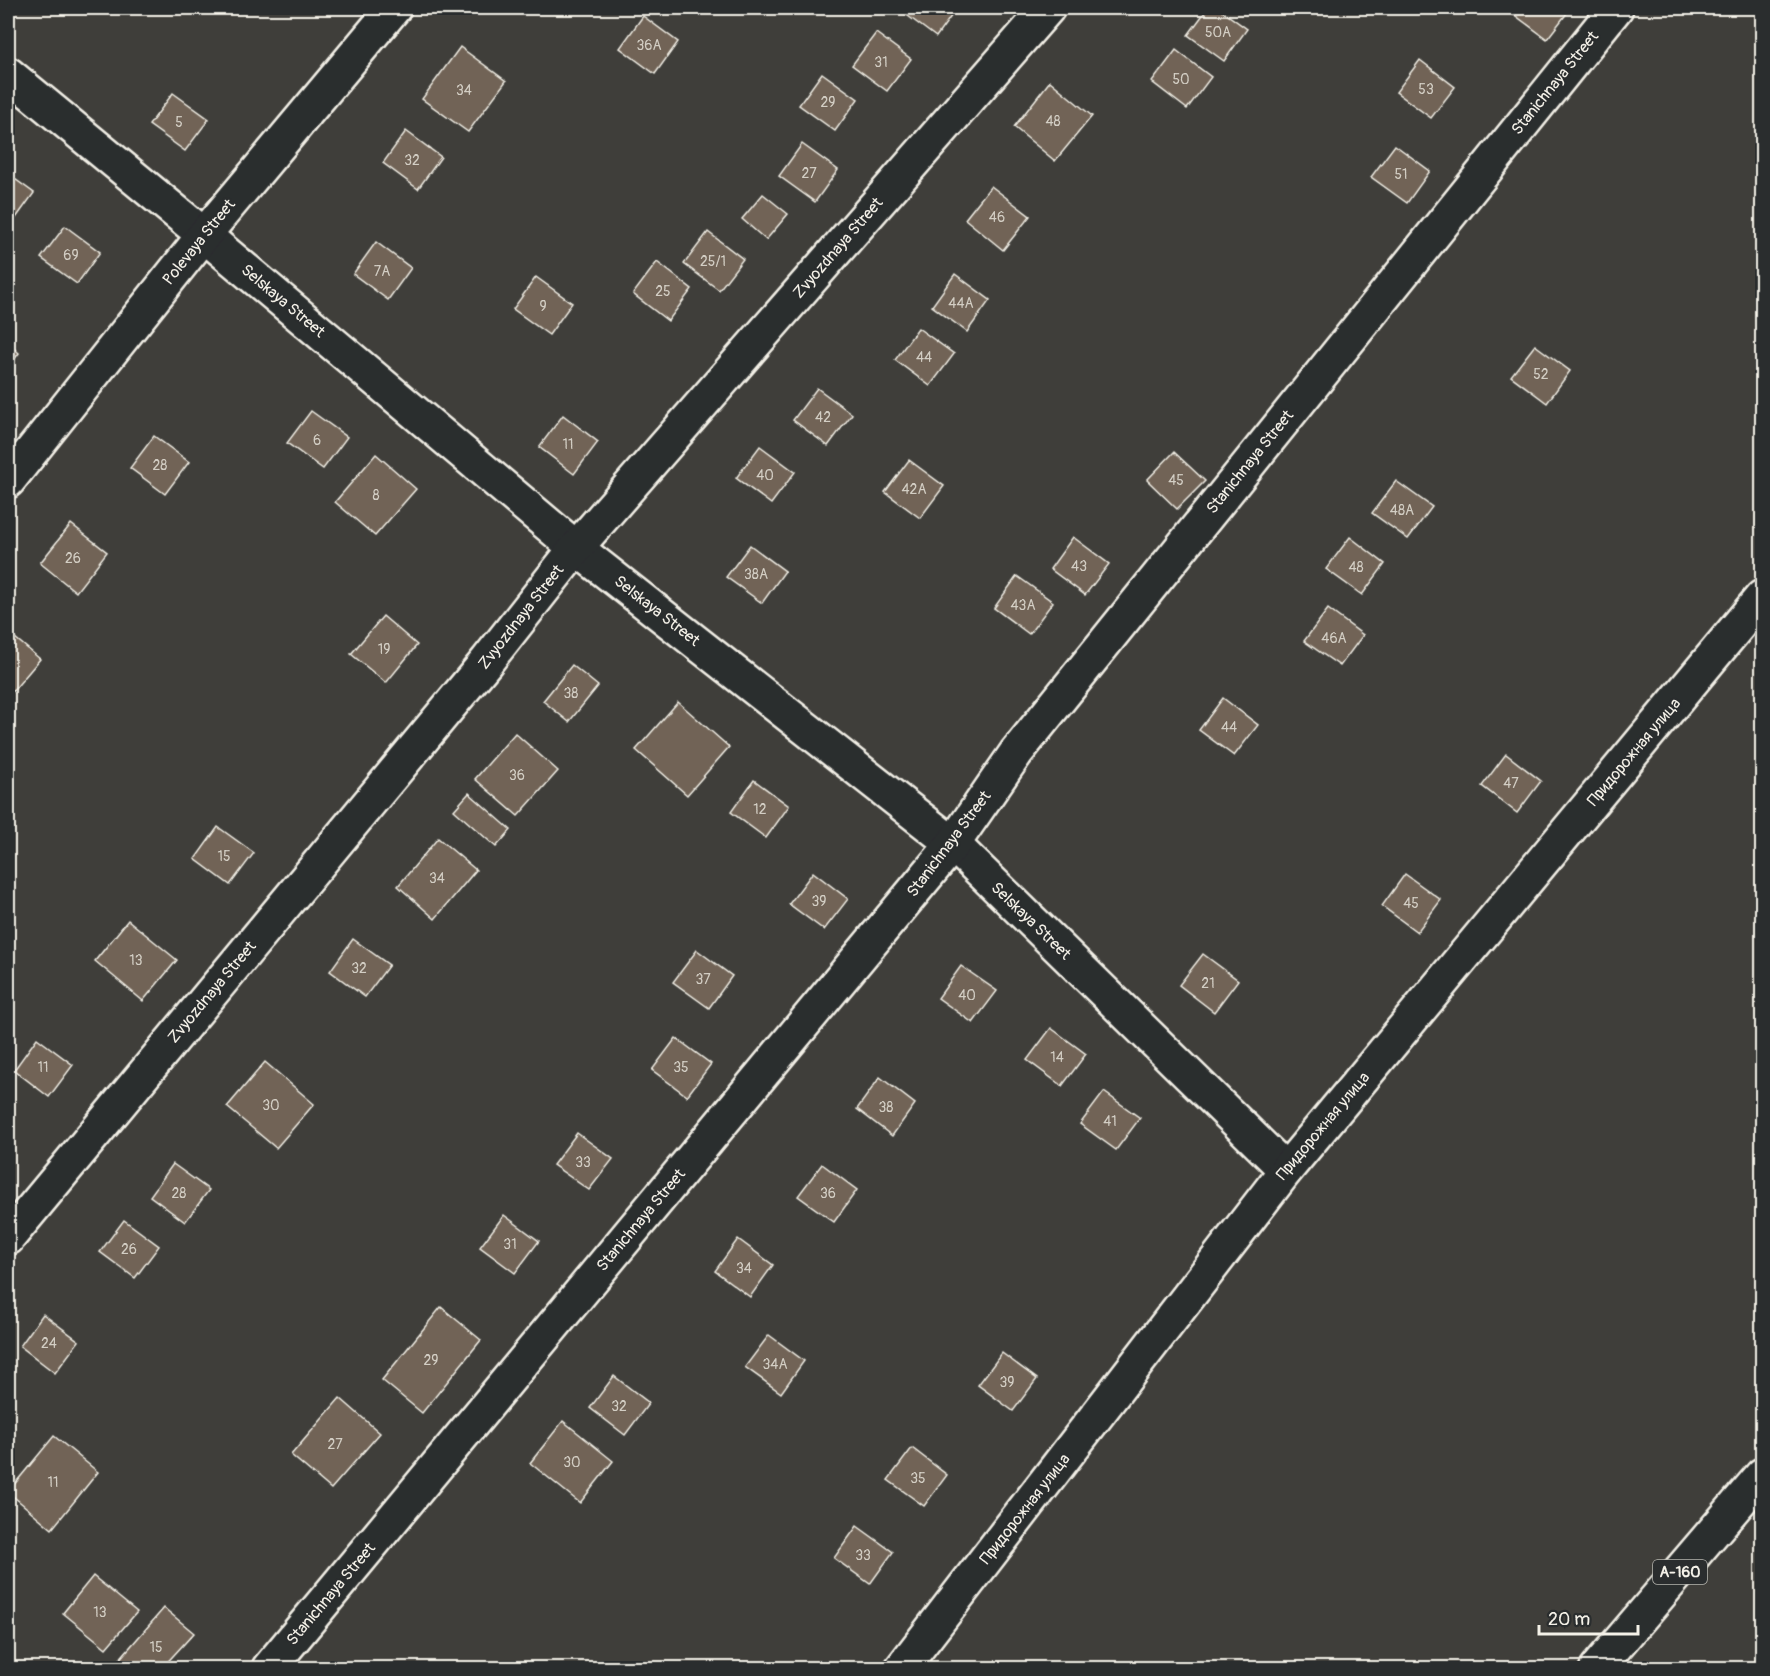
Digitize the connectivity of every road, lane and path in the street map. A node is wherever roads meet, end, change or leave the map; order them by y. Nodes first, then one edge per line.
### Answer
1 (394, 8) edge
2 (1048, 8) edge
3 (1616, 8) edge
4 (8, 74) edge
5 (204, 235) junction
6 (8, 481) edge
7 (576, 548) junction
8 (1762, 597) edge
9 (953, 844) junction
10 (1286, 1170) junction
11 (8, 1238) edge
12 (1762, 1474) edge
13 (1762, 1501) edge
14 (269, 1668) edge
15 (902, 1668) edge
16 (1597, 1668) edge
17 (1623, 1668) edge

1 - 5 main road, Polevaya Street
2 - 7 main road, Zvyozdnaya Street
3 - 9 main road, Stanichnaya Street
4 - 5 main road, Selskaya Street
5 - 6 main road, Polevaya Street
5 - 7 main road, Selskaya Street
7 - 9 main road, Selskaya Street
7 - 11 main road, Zvyozdnaya Street
8 - 10 main road, Придорожная улица
9 - 10 main road, Selskaya Street
9 - 14 main road, Stanichnaya Street
10 - 15 main road, Придорожная улица
12 - 16 main road, А-160
13 - 17 main road, А-160

